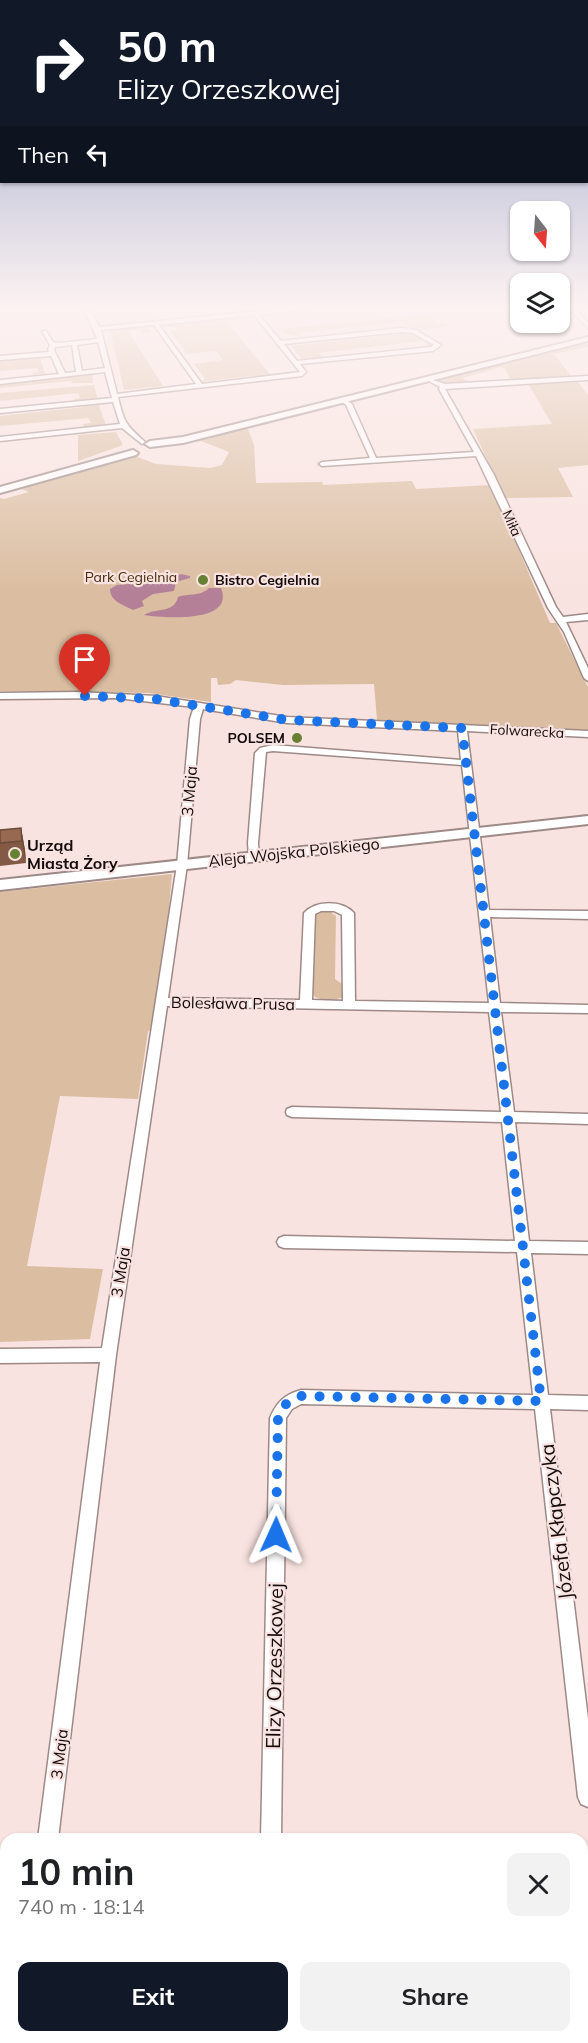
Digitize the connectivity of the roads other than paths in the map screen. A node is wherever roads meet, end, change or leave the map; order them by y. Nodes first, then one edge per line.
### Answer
1 (84, 401) edge
2 (114, 401) edge
3 (338, 401) edge
4 (345, 401) edge
5 (449, 401) edge
6 (0, 411) edge
7 (124, 427) junction
8 (0, 440) edge
9 (149, 445) junction
10 (130, 449) junction
11 (479, 454) junction
12 (374, 460) junction
13 (322, 464) dead end
14 (0, 490) edge
15 (588, 617) edge
16 (563, 620) junction
17 (588, 678) edge
18 (0, 696) edge
19 (199, 706) junction
20 (462, 728) junction
21 (588, 734) edge
22 (467, 763) junction
23 (588, 820) edge
24 (475, 832) junction
25 (254, 857) junction
26 (182, 865) junction
27 (0, 885) edge
28 (484, 913) junction
29 (588, 915) edge
30 (161, 1002) junction
31 (306, 1004) junction
32 (349, 1005) junction
33 (495, 1007) junction
34 (588, 1010) edge
35 (292, 1112) dead end
36 (508, 1117) junction
37 (588, 1119) edge
38 (284, 1242) dead end
39 (524, 1247) junction
40 (588, 1248) edge
41 (108, 1355) junction
42 (0, 1356) edge
43 (541, 1401) junction
44 (588, 1403) edge
45 (588, 1797) edge
46 (49, 1833) edge
47 (271, 1833) edge

1 - 6 street
2 - 7 street
3 - 9 street
4 - 12 street
5 - 11 street, Miła
7 - 8 street
7 - 9 street
7 - 10 street
9 - 10 street
10 - 14 street
11 - 12 street
11 - 16 street, Miła
12 - 13 street
15 - 16 street
16 - 17 street, Miła
18 - 19 street, Folwarecka
19 - 20 street, Folwarecka
19 - 26 street, 3 Maja
20 - 21 street, Folwarecka
20 - 22 street, Józefa Kłapczyka
22 - 24 street, Józefa Kłapczyka
22 - 25 street
23 - 24 street, Aleja Wojska Polskiego
24 - 25 street, Aleja Wojska Polskiego
24 - 28 street, Józefa Kłapczyka
25 - 26 street, Aleja Wojska Polskiego
26 - 27 street, Aleja Wojska Polskiego
26 - 30 street, 3 Maja
28 - 29 street
28 - 33 street, Józefa Kłapczyka
30 - 31 street, Bolesława Prusa
30 - 41 street, 3 Maja
31 - 32 street, Bolesława Prusa
31 - 32 street, Bolesława Prusa
32 - 33 street, Bolesława Prusa
33 - 34 street, Bolesława Prusa
33 - 36 street, Józefa Kłapczyka
35 - 36 street
36 - 37 street
36 - 39 street, Józefa Kłapczyka
38 - 39 street
39 - 40 street
39 - 43 street, Józefa Kłapczyka
41 - 42 street
41 - 46 street, 3 Maja
43 - 44 street, Elizy Orzeszkowej
43 - 45 street, Józefa Kłapczyka
43 - 47 street, Elizy Orzeszkowej

